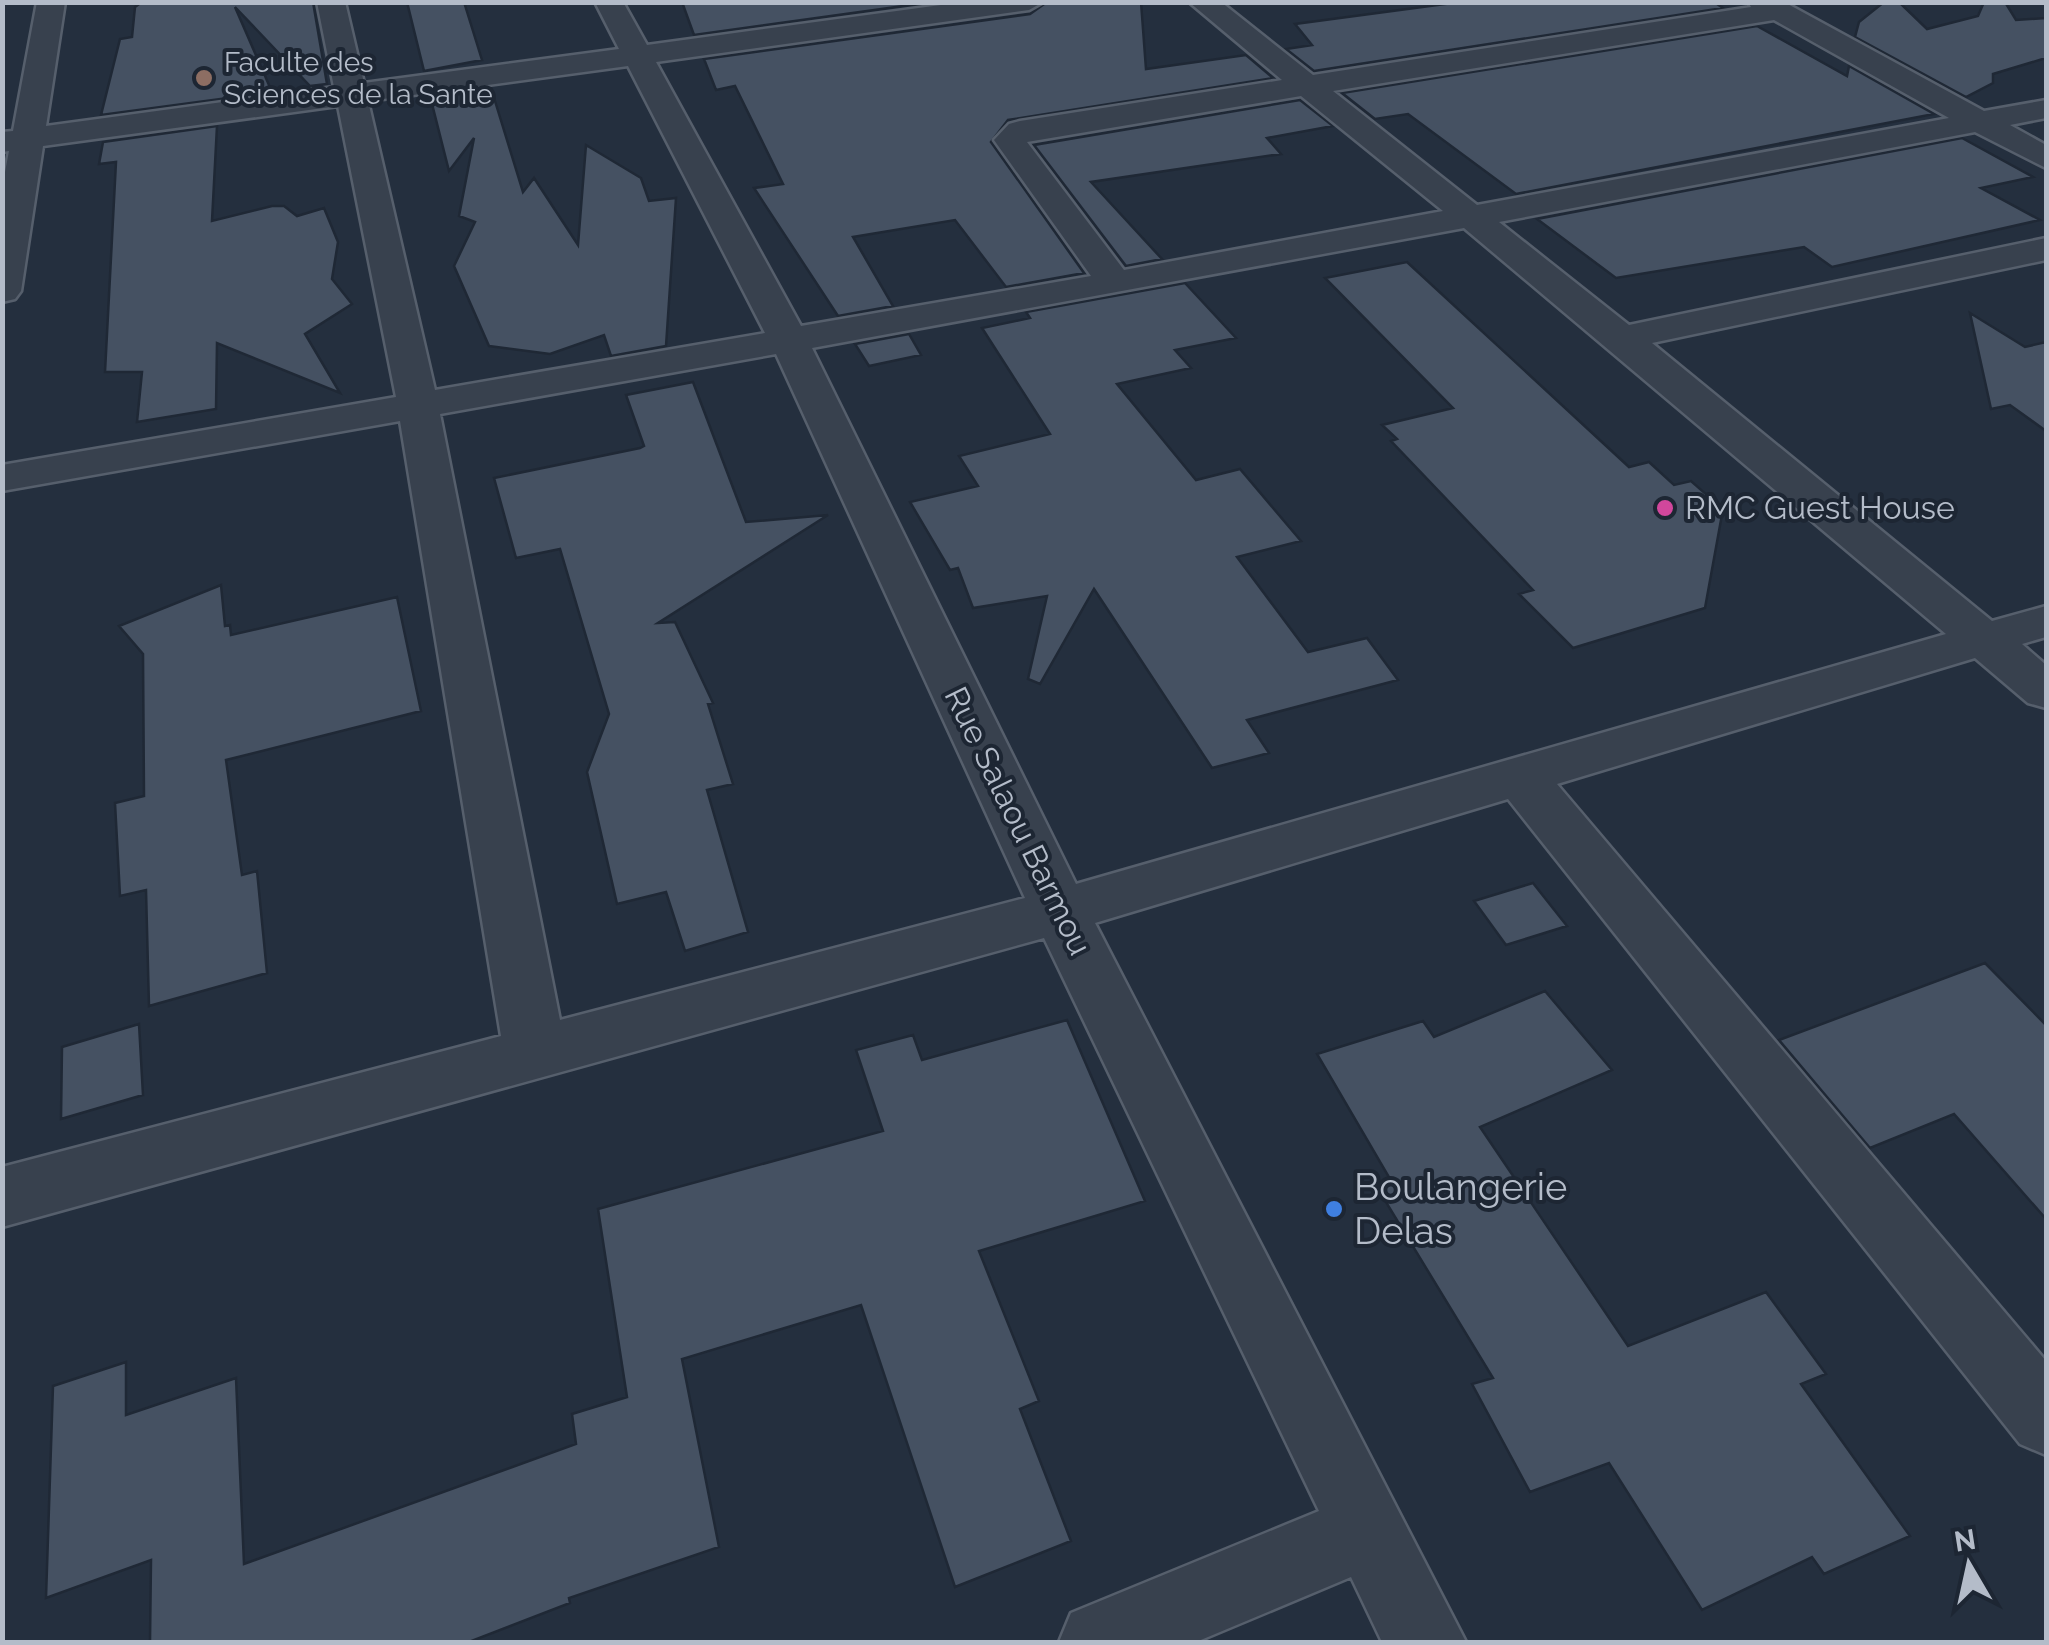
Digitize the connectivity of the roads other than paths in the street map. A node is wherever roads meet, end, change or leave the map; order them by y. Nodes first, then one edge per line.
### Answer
1 (51, 2) edge
2 (331, 2) edge
3 (609, 2) edge
4 (1029, 2) edge
5 (1203, 2) edge
6 (1769, 7) edge
7 (895, 12) edge
8 (636, 57) junction
9 (1308, 85) junction
10 (353, 95) junction
11 (2046, 110) edge
12 (1979, 122) junction
13 (14, 141) edge
14 (2046, 158) edge
15 (1467, 217) junction
16 (2046, 249) edge
17 (1115, 283) junction
18 (2, 291) edge
19 (1622, 338) junction
20 (789, 341) junction
21 (418, 404) junction
22 (2, 478) edge
23 (2046, 621) edge
24 (1988, 641) junction
25 (2046, 691) edge
26 (1522, 778) junction
27 (1060, 911) junction
28 (535, 1053) junction
29 (2, 1198) edge
30 (2046, 1418) edge
31 (1369, 1530) junction
32 (1100, 1642) edge
33 (1424, 1642) edge

1 - 13 street
2 - 10 street
3 - 8 street, Rue Salaou Barmou
4 - 7 street
5 - 9 street
6 - 9 street
6 - 12 street
7 - 8 street
8 - 10 street
8 - 20 street, Rue Salaou Barmou
9 - 15 street
9 - 17 street
10 - 13 street
10 - 21 street
11 - 12 street
12 - 14 street
12 - 15 street
13 - 18 street
15 - 17 street
15 - 19 street
16 - 19 street
17 - 20 street
19 - 24 street
20 - 21 street
20 - 27 street, Rue Salaou Barmou
21 - 22 street
21 - 28 street
23 - 24 street
24 - 25 street
24 - 26 street
26 - 27 street
26 - 30 street
27 - 28 street
27 - 31 street, Rue Salaou Barmou
28 - 29 street
31 - 32 street
31 - 33 street, Rue Salaou Barmou

